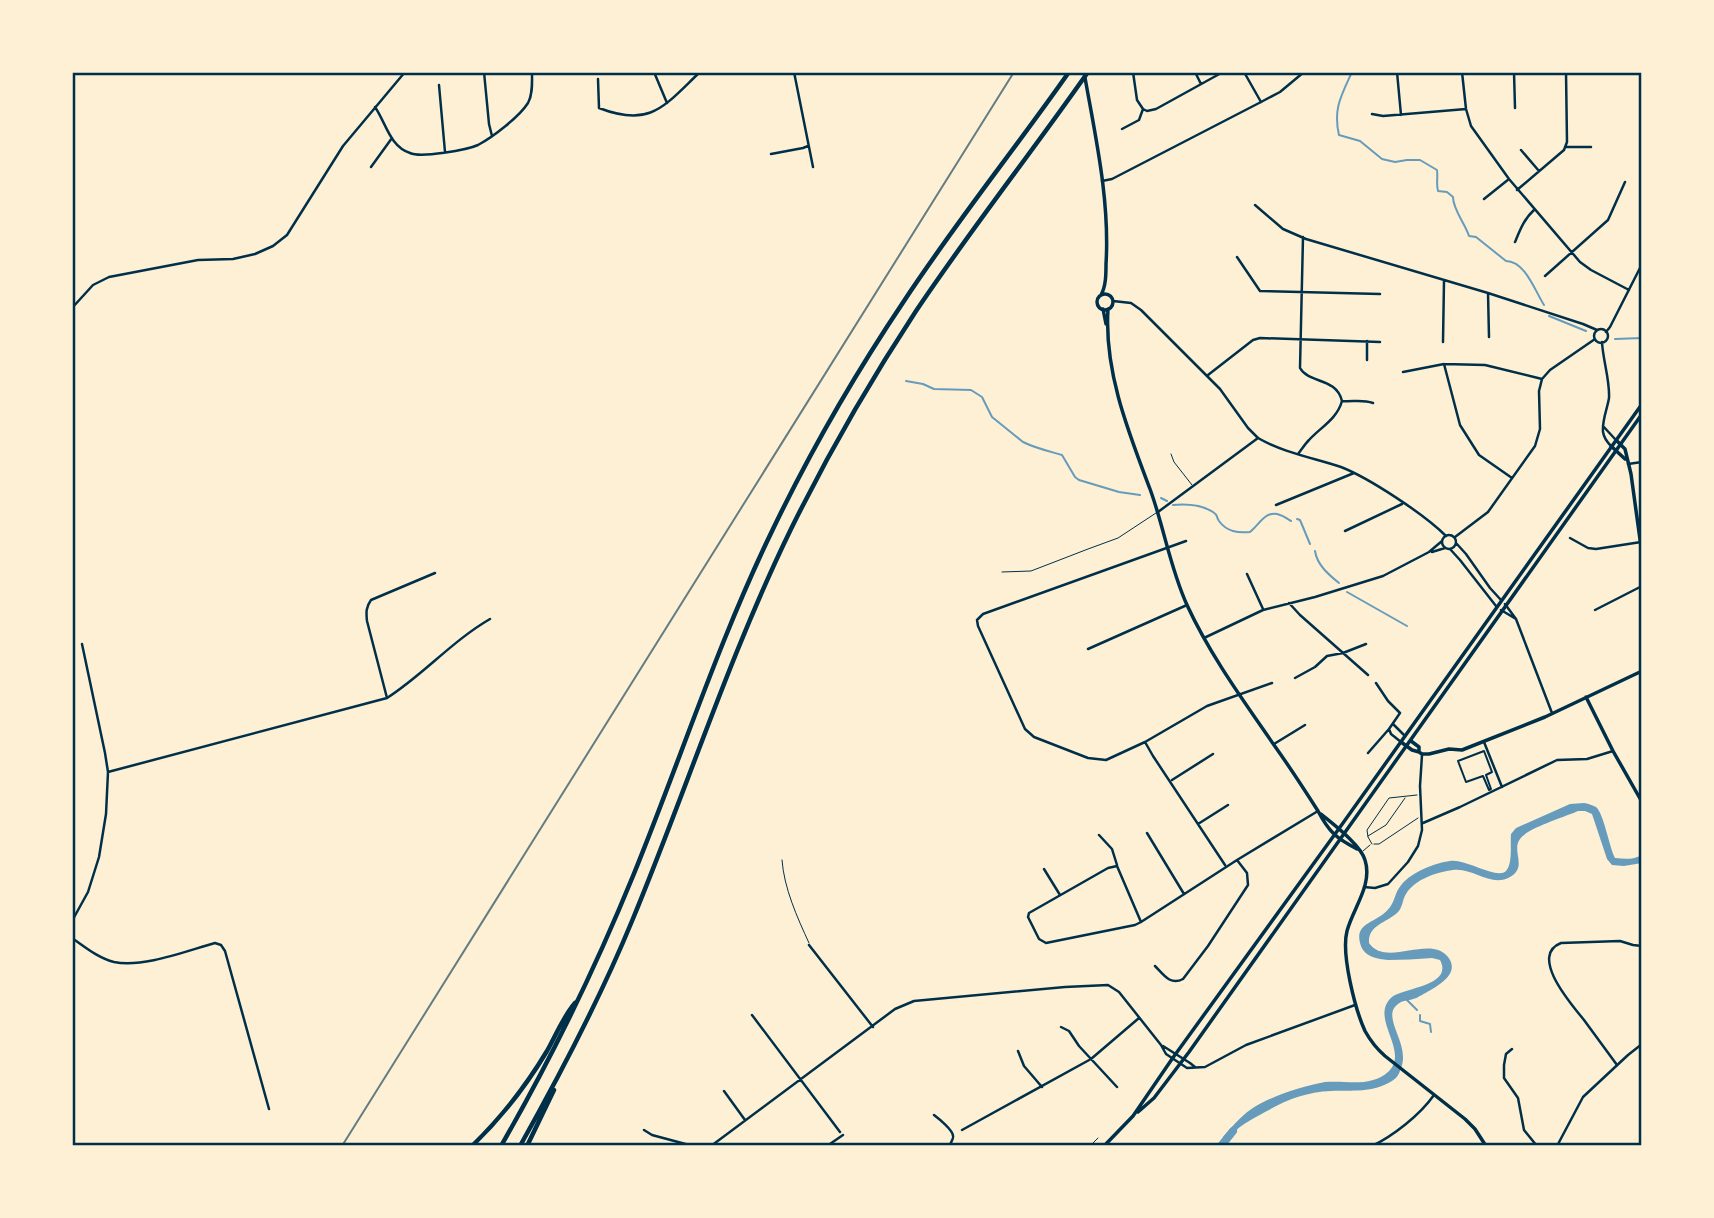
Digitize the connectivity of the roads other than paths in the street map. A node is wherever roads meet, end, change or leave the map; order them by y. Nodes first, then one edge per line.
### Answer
1 (405, 72) edge
2 (484, 72) edge
3 (532, 72) edge
4 (654, 72) edge
5 (700, 72) edge
6 (794, 72) edge
7 (1069, 72) edge
8 (1086, 72) edge
9 (1133, 72) edge
10 (1195, 72) edge
11 (1223, 72) edge
12 (1244, 72) edge
13 (1304, 72) edge
14 (1397, 72) edge
15 (1462, 72) edge
16 (1514, 72) edge
17 (1566, 72) edge
18 (598, 79) dead end
19 (1201, 84) junction
20 (439, 85) dead end
21 (1261, 102) junction
22 (667, 103) junction
23 (375, 107) junction
24 (1515, 108) dead end
25 (1466, 109) junction
26 (1143, 110) junction
27 (1373, 114) dead end
28 (1401, 115) junction
29 (1122, 130) dead end
30 (492, 136) junction
31 (392, 138) junction
32 (810, 145) junction
33 (1565, 147) junction
34 (1591, 147) dead end
35 (1521, 150) dead end
36 (445, 152) junction
37 (771, 154) dead end
38 (371, 167) dead end
39 (813, 167) dead end
40 (1539, 171) junction
41 (1509, 179) junction
42 (1102, 181) junction
43 (1625, 182) dead end
44 (1517, 190) junction
45 (1484, 199) dead end
46 (1255, 205) dead end
47 (1534, 210) junction
48 (1303, 237) junction
49 (1515, 242) dead end
50 (1572, 253) junction
51 (1237, 257) dead end
52 (1642, 264) edge
53 (1105, 276) junction
54 (1545, 276) dead end
55 (1444, 281) junction
56 (1629, 290) junction
57 (1301, 292) junction
58 (1488, 293) junction
59 (1380, 294) dead end
60 (1101, 295) junction
61 (1109, 295) junction
62 (1113, 301) junction
63 (72, 308) edge
64 (1105, 309) junction
65 (1597, 331) junction
66 (1606, 332) junction
67 (1489, 337) dead end
68 (1595, 339) junction
69 (1300, 340) junction
70 (1367, 341) junction
71 (1380, 342) dead end
72 (1443, 342) dead end
73 (1602, 342) junction
74 (1367, 360) dead end
75 (1444, 364) junction
76 (1403, 372) dead end
77 (1208, 375) junction
78 (1542, 379) junction
79 (1342, 401) junction
80 (1373, 403) dead end
81 (1642, 404) edge
82 (1642, 414) edge
83 (1603, 426) junction
84 (1258, 438) junction
85 (1616, 440) junction
86 (1621, 445) junction
87 (1611, 446) junction
88 (1617, 451) junction
89 (1171, 454) dead end
90 (1298, 454) junction
91 (1628, 462) junction
92 (1642, 462) edge
93 (1354, 473) junction
94 (1512, 478) junction
95 (1193, 486) junction
96 (1403, 503) junction
97 (1276, 505) dead end
98 (1158, 512) junction
99 (1345, 531) dead end
100 (1446, 536) junction
101 (1455, 537) junction
102 (1570, 538) dead end
103 (1186, 541) dead end
104 (1442, 541) junction
105 (1640, 542) junction
106 (1457, 543) junction
107 (1168, 548) junction
108 (1445, 548) junction
109 (1450, 550) junction
110 (1429, 552) junction
111 (1642, 554) edge
112 (435, 572) dead end
113 (1002, 572) dead end
114 (1247, 574) dead end
115 (1642, 586) edge
116 (1501, 600) junction
117 (1289, 604) junction
118 (1187, 605) junction
119 (1506, 605) junction
120 (1496, 606) junction
121 (1263, 610) junction
122 (1595, 610) dead end
123 (1502, 612) junction
124 (490, 619) dead end
125 (1516, 619) junction
126 (1203, 638) junction
127 (82, 644) dead end
128 (1366, 644) dead end
129 (1088, 649) dead end
130 (1343, 653) junction
131 (1642, 671) edge
132 (1368, 676) dead end
133 (1294, 678) dead end
134 (1272, 683) dead end
135 (1376, 684) dead end
136 (1239, 695) junction
137 (1586, 697) junction
138 (387, 698) junction
139 (1552, 713) junction
140 (1392, 724) junction
141 (1305, 725) dead end
142 (1389, 729) junction
143 (1405, 736) junction
144 (1411, 740) junction
145 (1145, 741) junction
146 (1401, 741) junction
147 (1484, 743) junction
148 (1274, 744) junction
149 (1407, 746) junction
150 (1613, 751) junction
151 (1368, 753) dead end
152 (1420, 753) junction
153 (1213, 754) dead end
154 (1476, 754) joint
155 (108, 772) junction
156 (1170, 781) junction
157 (1502, 787) junction
158 (1421, 795) junction
159 (1407, 796) junction
160 (1642, 800) edge
161 (1228, 805) dead end
162 (1319, 812) junction
163 (1422, 816) junction
164 (1423, 823) junction
165 (1198, 824) junction
166 (1338, 829) junction
167 (1147, 833) dead end
168 (1334, 834) junction
169 (1344, 834) junction
170 (1099, 835) dead end
171 (1367, 837) junction
172 (1341, 840) junction
173 (1372, 844) junction
174 (1359, 851) junction
175 (1237, 859) junction
176 (782, 860) dead end
177 (1117, 866) junction
178 (1226, 866) junction
179 (1044, 869) dead end
180 (1364, 887) junction
181 (1184, 894) junction
182 (1060, 895) junction
183 (72, 921) edge
184 (1141, 922) junction
185 (72, 938) edge
186 (809, 945) joint
187 (1642, 946) edge
188 (1155, 966) dead end
189 (580, 998) junction
190 (1356, 1005) junction
191 (752, 1015) dead end
192 (1139, 1018) junction
193 (873, 1027) junction
194 (1061, 1027) dead end
195 (1642, 1044) edge
196 (1161, 1045) junction
197 (574, 1047) junction
198 (1512, 1049) dead end
199 (1018, 1051) dead end
200 (1176, 1054) junction
201 (1091, 1059) junction
202 (1172, 1059) junction
203 (1184, 1059) junction
204 (1181, 1064) junction
205 (1617, 1065) junction
206 (1195, 1067) junction
207 (801, 1079) junction
208 (1042, 1087) junction
209 (1117, 1087) dead end
210 (724, 1091) dead end
211 (1434, 1095) junction
212 (269, 1109) dead end
213 (934, 1115) dead end
214 (1133, 1115) junction
215 (745, 1120) junction
216 (643, 1130) dead end
217 (962, 1130) dead end
218 (1098, 1138) dead end
219 (1382, 1141) junction
220 (472, 1146) edge
221 (502, 1146) edge
222 (520, 1146) edge
223 (527, 1146) edge
224 (692, 1146) edge
225 (711, 1146) edge
226 (827, 1146) edge
227 (949, 1146) edge
228 (1090, 1146) edge
229 (1104, 1146) edge
230 (1372, 1146) edge
231 (1386, 1146) edge
232 (1486, 1146) edge
233 (1537, 1146) edge
234 (1557, 1146) edge

1 - 23 street
2 - 30 street
3 - 30 street
4 - 22 street
5 - 22 street
6 - 32 street
7 - 189 highway
8 - 42 main road
8 - 197 highway
9 - 26 street
10 - 19 street
11 - 19 street
12 - 21 street
13 - 21 street
14 - 28 street
15 - 25 street
16 - 24 street
17 - 33 street
18 - 22 street
19 - 26 street
20 - 36 street
21 - 42 street
23 - 31 street
23 - 63 street
25 - 28 street
25 - 41 street
26 - 29 street
27 - 28 street
30 - 36 street
31 - 36 street
31 - 38 street
32 - 37 street
32 - 39 street
33 - 34 street
33 - 40 street
35 - 40 street
40 - 44 street
41 - 44 street
41 - 45 street
42 - 53 main road
43 - 50 street
44 - 47 street
46 - 48 street
47 - 49 street
47 - 50 street
48 - 55 street
48 - 57 street
50 - 54 street
50 - 56 street
51 - 57 street
52 - 56 street
53 - 60 main road
53 - 61 main road
55 - 58 street
55 - 72 street
56 - 66 street
57 - 59 street
57 - 69 street
58 - 65 street
58 - 67 street
60 - 61 main road
60 - 64 main road
61 - 62 main road
62 - 64 main road
62 - 77 street
64 - 98 main road
65 - 66 street
65 - 68 street
66 - 73 street
68 - 73 street
68 - 78 street
69 - 70 street
69 - 77 street
69 - 79 street
70 - 71 street
70 - 74 street
73 - 83 street
75 - 76 street
75 - 78 street
75 - 94 street
77 - 84 street
78 - 94 street
79 - 80 street
79 - 90 street
81 - 85 main road
82 - 86 main road
83 - 85 street
83 - 87 street
84 - 90 street
84 - 95 street
85 - 86 main road
85 - 87 main road
86 - 88 main road
86 - 91 main road
87 - 88 main road
87 - 116 main road
88 - 91 main road
88 - 119 main road
89 - 95 lane
90 - 93 street
91 - 92 street
91 - 105 main road
93 - 96 street
93 - 97 street
94 - 101 street
95 - 98 street
96 - 99 street
96 - 100 street
98 - 107 main road
98 - 113 lane
100 - 101 street
100 - 104 street
101 - 106 street
102 - 105 street
103 - 107 street
104 - 108 street
104 - 110 street
105 - 111 main road
106 - 109 street
106 - 116 street
107 - 118 main road
107 - 145 street
108 - 109 street
108 - 110 street
109 - 120 street
110 - 117 street
112 - 138 street
114 - 121 street
115 - 122 street
116 - 119 street
116 - 120 main road
117 - 121 street
117 - 130 street
118 - 126 main road
118 - 129 street
119 - 123 main road
119 - 125 street
120 - 123 street
120 - 143 main road
121 - 126 street
123 - 125 street
123 - 144 main road
124 - 138 street
125 - 139 street
126 - 136 main road
127 - 155 street
128 - 130 street
130 - 132 street
130 - 133 street
131 - 137 main road
134 - 136 street
135 - 140 street
136 - 145 street
136 - 148 main road
137 - 139 main road
137 - 150 main road
138 - 155 street
139 - 147 main road
140 - 142 street
140 - 143 street
141 - 148 street
142 - 146 street
142 - 151 street
143 - 144 main road
143 - 146 main road
144 - 149 main road
144 - 152 main road
145 - 156 street
146 - 149 main road
146 - 166 main road
147 - 152 main road
147 - 157 street
148 - 162 main road
149 - 152 main road
149 - 169 main road
150 - 157 street
150 - 160 main road
152 - 158 street
153 - 156 street
154 - 154 street
155 - 183 street
156 - 165 street
157 - 164 street
158 - 159 lane
158 - 163 street
159 - 171 lane
159 - 171 lane
161 - 165 street
162 - 166 main road
162 - 168 main road
162 - 175 street
163 - 164 street
163 - 173 lane
164 - 180 street
165 - 178 street
166 - 168 main road
166 - 169 main road
167 - 181 street
168 - 172 main road
168 - 200 main road
169 - 172 main road
169 - 174 main road
170 - 177 street
171 - 173 lane
172 - 174 main road
172 - 203 main road
173 - 174 lane
174 - 180 main road
175 - 178 street
175 - 188 street
176 - 186 lane
177 - 182 street
177 - 184 street
178 - 181 street
179 - 182 street
180 - 190 main road
181 - 184 street
182 - 184 street
185 - 212 street
186 - 193 street
187 - 205 street
189 - 220 highway
189 - 221 highway
190 - 206 street
190 - 211 main road
191 - 207 street
192 - 193 street
192 - 196 street
192 - 201 street
193 - 207 street
194 - 201 street
195 - 205 street
196 - 200 street
196 - 202 street
197 - 222 highway
197 - 223 highway
198 - 233 street
199 - 208 street
200 - 202 main road
200 - 203 street
201 - 208 street
201 - 209 street
202 - 204 street
202 - 214 main road
203 - 204 main road
203 - 206 street
204 - 206 street
204 - 214 main road
205 - 234 street
207 - 215 street
207 - 226 street
208 - 217 street
210 - 215 street
211 - 219 street
211 - 232 main road
213 - 227 street
214 - 229 main road
215 - 225 street
216 - 224 street
218 - 228 lane
219 - 230 street
219 - 231 street

